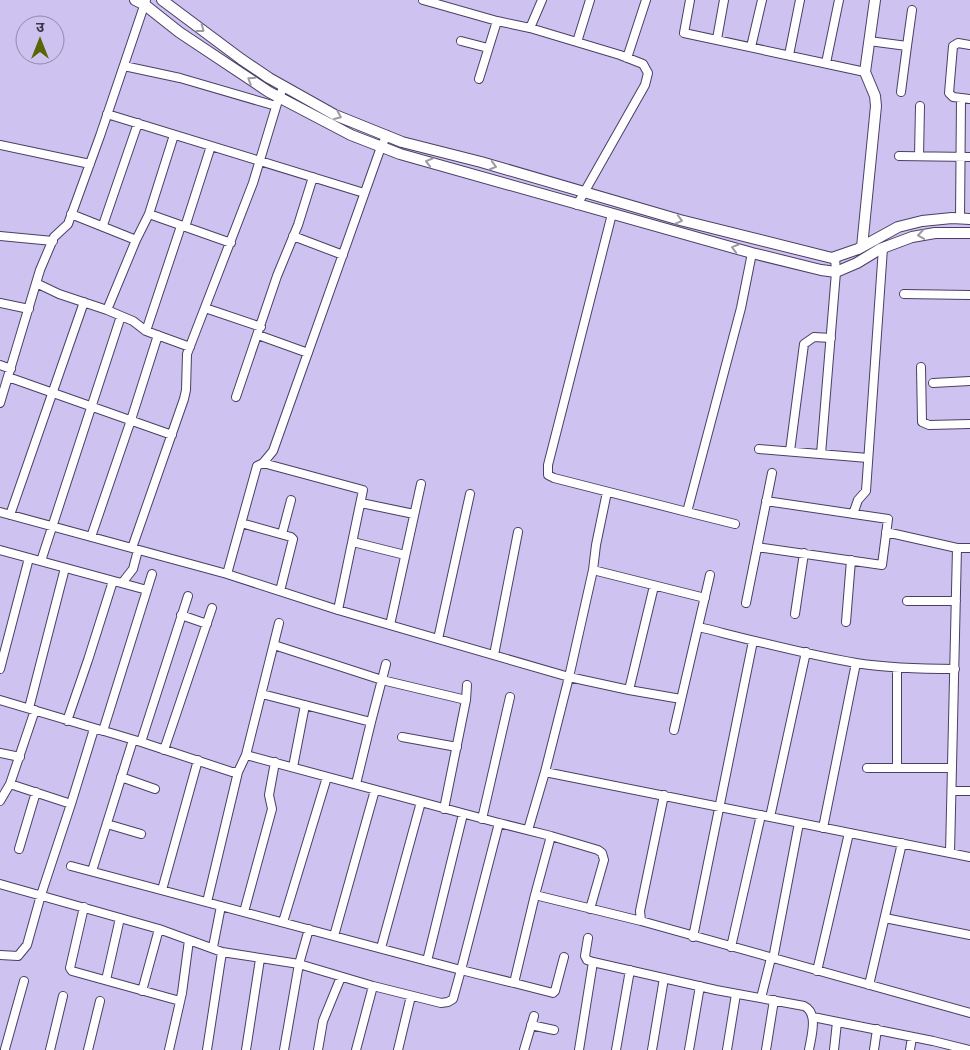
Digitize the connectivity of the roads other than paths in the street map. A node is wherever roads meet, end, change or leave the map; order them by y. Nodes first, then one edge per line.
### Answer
1 (134, 0) edge
2 (162, 0) edge
3 (423, 0) edge
4 (542, 0) edge
5 (590, 0) edge
6 (646, 0) edge
7 (690, 0) edge
8 (724, 0) edge
9 (762, 0) edge
10 (800, 0) edge
11 (838, 0) edge
12 (875, 0) edge
13 (146, 2) edge
14 (445, 3) edge
15 (912, 10) dead end
16 (497, 21) junction
17 (530, 28) junction
18 (717, 39) junction
19 (461, 41) dead end
20 (869, 41) junction
21 (577, 42) junction
22 (970, 45) edge
23 (907, 46) junction
24 (751, 47) junction
25 (488, 48) junction
26 (789, 55) junction
27 (627, 58) junction
28 (826, 63) junction
29 (124, 66) junction
30 (865, 72) junction
31 (478, 79) dead end
32 (284, 86) junction
33 (901, 92) dead end
34 (961, 98) junction
35 (970, 99) edge
36 (277, 101) junction
37 (920, 106) dead end
38 (108, 114) junction
39 (138, 123) junction
40 (174, 134) junction
41 (387, 135) junction
42 (0, 145) edge
43 (211, 146) junction
44 (380, 146) junction
45 (899, 156) dead end
46 (919, 156) junction
47 (961, 157) junction
48 (970, 157) edge
49 (260, 161) junction
50 (90, 164) junction
51 (314, 177) junction
52 (585, 192) junction
53 (364, 193) junction
54 (577, 204) junction
55 (71, 214) junction
56 (148, 214) junction
57 (612, 214) junction
58 (965, 219) edge
59 (103, 225) junction
60 (183, 226) junction
61 (970, 232) edge
62 (0, 236) edge
63 (293, 236) junction
64 (136, 240) junction
65 (53, 241) junction
66 (231, 244) junction
67 (862, 247) junction
68 (883, 248) junction
69 (752, 253) junction
70 (342, 255) junction
71 (835, 257) junction
72 (836, 272) junction
73 (36, 283) junction
74 (904, 294) dead end
75 (970, 295) edge
76 (0, 302) edge
77 (84, 302) junction
78 (205, 308) junction
79 (29, 309) junction
80 (107, 310) junction
81 (120, 316) junction
82 (261, 327) junction
83 (146, 331) junction
84 (158, 336) junction
85 (258, 336) junction
86 (831, 338) junction
87 (190, 347) junction
88 (308, 353) junction
89 (0, 365) edge
90 (921, 366) dead end
91 (10, 373) junction
92 (970, 382) edge
93 (933, 383) dead end
94 (53, 393) junction
95 (236, 397) dead end
96 (0, 402) edge
97 (92, 406) junction
98 (131, 420) junction
99 (970, 424) edge
100 (172, 435) junction
101 (759, 449) dead end
102 (790, 452) junction
103 (822, 454) junction
104 (868, 458) junction
105 (262, 463) junction
106 (772, 472) dead end
107 (421, 484) dead end
108 (607, 492) junction
109 (470, 494) dead end
110 (291, 500) dead end
111 (766, 501) junction
112 (361, 503) junction
113 (0, 512) edge
114 (687, 512) junction
115 (414, 514) junction
116 (853, 514) junction
117 (10, 515) junction
118 (241, 523) junction
119 (735, 524) dead end
120 (52, 526) junction
121 (518, 532) dead end
122 (886, 532) junction
123 (282, 534) junction
124 (91, 537) junction
125 (353, 542) junction
126 (757, 547) junction
127 (957, 548) junction
128 (970, 548) edge
129 (135, 549) junction
130 (0, 550) edge
131 (804, 553) junction
132 (405, 555) junction
133 (29, 558) junction
134 (851, 560) junction
135 (41, 562) junction
136 (65, 568) junction
137 (592, 570) junction
138 (152, 574) dead end
139 (227, 574) junction
140 (710, 575) dead end
141 (113, 581) junction
142 (122, 584) junction
143 (654, 586) junction
144 (147, 590) junction
145 (280, 591) junction
146 (188, 596) dead end
147 (705, 598) junction
148 (907, 601) dead end
149 (956, 601) junction
150 (746, 603) dead end
151 (212, 608) dead end
152 (338, 610) junction
153 (795, 614) dead end
154 (181, 615) junction
155 (846, 622) dead end
156 (280, 623) dead end
157 (207, 624) junction
158 (390, 625) junction
159 (699, 627) junction
160 (438, 639) junction
161 (753, 641) junction
162 (274, 645) junction
163 (806, 652) junction
164 (494, 655) junction
165 (856, 663) junction
166 (386, 664) dead end
167 (898, 668) junction
168 (0, 669) edge
169 (955, 669) junction
170 (569, 677) junction
171 (382, 680) junction
172 (467, 685) dead end
173 (629, 690) junction
174 (262, 694) junction
175 (510, 697) dead end
176 (681, 699) junction
177 (0, 700) edge
178 (466, 700) junction
179 (305, 705) junction
180 (32, 709) junction
181 (67, 721) junction
182 (371, 722) junction
183 (94, 729) junction
184 (674, 730) dead end
185 (103, 731) junction
186 (402, 736) dead end
187 (137, 741) junction
188 (457, 747) junction
189 (164, 750) junction
190 (0, 753) edge
191 (246, 755) junction
192 (20, 757) junction
193 (198, 760) junction
194 (275, 762) junction
195 (292, 767) junction
196 (867, 768) dead end
197 (898, 768) junction
198 (952, 768) junction
199 (238, 772) junction
200 (545, 772) junction
201 (121, 777) junction
202 (327, 777) junction
203 (10, 784) junction
204 (356, 784) junction
205 (156, 790) dead end
206 (375, 790) junction
207 (952, 791) junction
208 (970, 791) edge
209 (36, 792) junction
210 (664, 796) junction
211 (0, 802) edge
212 (421, 802) junction
213 (71, 804) junction
214 (719, 807) junction
215 (444, 808) junction
216 (463, 814) junction
217 (761, 815) junction
218 (770, 817) junction
219 (482, 819) junction
220 (499, 823) junction
221 (799, 823) junction
222 (106, 824) junction
223 (823, 828) junction
224 (528, 830) junction
225 (849, 833) junction
226 (141, 834) dead end
227 (551, 836) junction
228 (902, 843) junction
229 (19, 849) dead end
230 (950, 853) junction
231 (970, 858) edge
232 (71, 866) dead end
233 (92, 871) junction
234 (0, 884) edge
235 (162, 890) junction
236 (41, 895) junction
237 (535, 895) junction
238 (207, 902) junction
239 (221, 906) junction
240 (84, 907) junction
241 (590, 909) junction
242 (244, 912) junction
243 (120, 918) junction
244 (885, 918) junction
245 (641, 921) junction
246 (283, 922) junction
247 (159, 929) junction
248 (309, 929) junction
249 (970, 935) edge
250 (334, 936) junction
251 (693, 937) junction
252 (588, 938) dead end
253 (189, 940) junction
254 (213, 947) junction
255 (731, 947) junction
256 (380, 948) junction
257 (222, 952) junction
258 (0, 955) edge
259 (564, 957) dead end
260 (772, 958) junction
261 (260, 959) junction
262 (427, 961) junction
263 (593, 962) junction
264 (299, 964) junction
265 (461, 970) junction
266 (630, 970) junction
267 (818, 971) junction
268 (341, 976) junction
269 (664, 978) junction
270 (106, 980) junction
271 (24, 981) dead end
272 (514, 983) junction
273 (869, 985) junction
274 (372, 986) junction
275 (700, 986) junction
276 (142, 991) junction
277 (736, 994) junction
278 (63, 996) dead end
279 (410, 996) junction
280 (760, 998) junction
281 (774, 1000) junction
282 (100, 1001) dead end
283 (180, 1001) junction
284 (970, 1012) edge
285 (534, 1016) dead end
286 (813, 1017) junction
287 (837, 1022) junction
288 (531, 1025) junction
289 (877, 1029) junction
290 (554, 1030) dead end
291 (912, 1037) junction
292 (946, 1047) edge
293 (4, 1049) edge
294 (50, 1050) edge
295 (88, 1050) edge
296 (169, 1050) edge
297 (207, 1050) edge
298 (246, 1050) edge
299 (284, 1050) edge
300 (318, 1050) edge
301 (356, 1050) edge
302 (398, 1050) edge
303 (524, 1050) edge
304 (579, 1050) edge
305 (616, 1050) edge
306 (652, 1050) edge
307 (689, 1050) edge
308 (727, 1050) edge
309 (766, 1050) edge
310 (809, 1050) edge
311 (834, 1050) edge
312 (874, 1050) edge
313 (910, 1050) edge
314 (969, 1050) edge

1 - 13 street
2 -> 32 street
3 - 14 street
4 - 17 street
5 - 21 street
6 - 27 street
7 - 18 street
8 - 18 street
9 - 24 street
10 - 26 street
11 - 28 street
12 - 20 street
13 - 29 street
36 -> 13 street
14 - 16 street
15 - 23 street
16 - 17 street
16 - 25 street
17 - 21 street
18 - 24 street
19 - 25 street
20 - 23 street
20 - 30 street
21 - 27 street
22 - 34 street
23 - 33 street
24 - 26 street
25 - 31 street
26 - 28 street
27 - 52 street
28 - 30 street
29 - 36 street
29 - 38 street
30 - 67 street
32 - 36 street
32 -> 41 street
34 - 35 street
34 - 47 street
36 - 44 street
36 - 49 street
37 - 46 street
38 - 39 street
38 - 50 street
39 - 40 street
39 - 59 street
40 - 43 street
40 - 56 street
41 - 44 street
41 -> 52 street
42 - 50 street
43 - 49 street
43 - 60 street
44 - 53 street
54 -> 44 street
45 - 46 street
46 - 47 street
47 - 48 street
47 - 58 street
49 - 51 street
49 - 66 street
50 - 55 street
51 - 53 street
51 - 63 street
52 - 54 street
52 -> 71 street
53 - 70 street
54 - 57 street
55 - 59 street
55 - 65 street
56 - 60 street
56 - 64 street
69 -> 57 street
57 - 108 street
58 - 67 street
59 - 64 street
60 - 66 street
60 - 83 street
61 -> 68 street
62 - 65 street
63 - 70 street
63 - 82 street
64 - 80 street
65 - 73 street
66 - 78 street
67 - 71 street
68 - 72 street
68 - 104 street
69 - 72 street
69 - 114 street
70 - 88 street
71 - 72 street
72 - 86 street
73 - 77 street
73 - 79 street
74 - 75 street
76 - 79 street
77 - 80 street
77 - 94 street
78 - 82 street
78 - 87 street
79 - 91 street
80 - 81 street
81 - 83 street
81 - 97 street
82 - 85 street
83 - 84 street
84 - 87 street
84 - 98 street
85 - 88 street
85 - 95 street
86 - 102 street
86 - 103 street
87 - 100 street
88 - 105 street
89 - 91 street
90 - 99 street
91 - 94 street
91 - 96 street
92 - 93 street
94 - 97 street
94 - 117 street
97 - 98 street
97 - 120 street
98 - 100 street
98 - 124 street
100 - 129 street
101 - 102 street
102 - 103 street
103 - 104 street
104 - 116 street
105 - 112 street
105 - 118 street
106 - 111 street
107 - 115 street
108 - 114 street
108 - 137 street
109 - 160 street
110 - 123 street
111 - 116 street
111 - 126 street
112 - 115 street
112 - 125 street
113 - 117 street
114 - 119 street
115 - 132 street
116 - 122 street
117 - 120 street
118 - 123 street
118 - 139 street
120 - 124 street
120 - 135 street
121 - 164 street
122 - 127 street
122 - 134 street
123 - 145 street
124 - 129 street
125 - 132 street
125 - 152 street
126 - 131 street
126 - 150 street
127 - 128 street
127 - 149 street
129 - 139 street
129 - 142 street
130 - 133 street
131 - 134 street
131 - 153 street
132 - 158 street
133 - 135 street
133 - 168 street
134 - 155 street
135 - 136 street
136 - 141 street
136 - 180 street
137 - 143 street
137 - 170 street
138 - 144 street
139 - 145 street
140 - 147 street
141 - 142 street
141 - 181 street
142 - 144 street
143 - 147 street
143 - 173 street
144 - 185 street
145 - 152 street
146 - 154 street
147 - 159 street
148 - 149 street
149 - 169 street
151 - 157 street
152 - 158 street
154 - 157 street
154 - 187 street
156 - 162 street
157 - 189 street
158 - 160 street
159 - 161 street
159 - 176 street
160 - 164 street
161 - 163 street
161 - 214 street
162 - 171 street
162 - 174 street
163 - 165 street
163 - 218 street
164 - 170 street
165 - 167 street
165 - 223 street
166 - 171 street
167 - 169 street
167 - 197 street
169 - 198 street
170 - 173 street
170 - 200 street
171 - 178 street
171 - 182 street
172 - 178 street
173 - 176 street
174 - 179 street
174 - 191 street
175 - 219 street
176 - 184 street
177 - 180 street
178 - 188 street
179 - 182 street
179 - 195 street
180 - 181 street
180 - 192 street
181 - 183 street
182 - 204 street
183 - 185 street
183 - 213 street
185 - 187 street
186 - 188 street
187 - 189 street
187 - 201 street
188 - 215 street
189 - 193 street
190 - 192 street
191 - 194 street
191 - 199 street
192 - 203 street
193 - 199 street
193 - 235 street
194 - 195 street
194 - 242 street
195 - 202 street
196 - 197 street
197 - 198 street
198 - 207 street
199 - 238 street
200 - 210 street
200 - 224 street
201 - 205 street
201 - 222 street
202 - 204 street
202 - 246 street
203 - 209 street
203 - 211 street
204 - 206 street
206 - 212 street
206 - 250 street
207 - 208 street
207 - 230 street
209 - 213 street
209 - 229 street
210 - 214 street
210 - 245 street
212 - 215 street
212 - 256 street
213 - 236 street
214 - 217 street
214 - 251 street
215 - 216 street
216 - 219 street
216 - 262 street
217 - 218 street
217 - 255 street
218 - 221 street
219 - 220 street
220 - 224 street
220 - 265 street
221 - 223 street
221 - 260 street
222 - 226 street
222 - 233 street
223 - 225 street
224 - 227 street
225 - 228 street
225 - 267 street
227 - 237 street
227 - 241 street
228 - 230 street
228 - 244 street
230 - 231 street
232 - 233 street
233 - 235 street
234 - 236 street
235 - 238 street
236 - 240 street
236 - 258 street
237 - 241 street
237 - 272 street
238 - 239 street
239 - 242 street
239 - 254 street
240 - 243 street
240 - 270 street
241 - 245 street
242 - 246 street
243 - 247 street
243 - 270 street
244 - 249 street
244 - 273 street
245 - 251 street
246 - 248 street
247 - 253 street
247 - 276 street
248 - 250 street
248 - 264 street
250 - 256 street
251 - 255 street
252 - 263 street
253 - 254 street
253 - 283 street
254 - 257 street
255 - 260 street
256 - 262 street
257 - 261 street
257 - 297 street
259 - 272 street
260 - 267 street
260 - 280 street
261 - 264 street
261 - 298 street
262 - 265 street
263 - 266 street
263 - 304 street
264 - 268 street
264 - 299 street
265 - 272 street
265 - 279 street
266 - 269 street
266 - 305 street
267 - 273 street
268 - 274 street
268 - 300 street
269 - 275 street
269 - 306 street
270 - 276 street
271 - 293 street
273 - 284 street
274 - 279 street
274 - 301 street
275 - 277 street
275 - 307 street
276 - 283 street
277 - 280 street
277 - 308 street
278 - 294 street
279 - 302 street
280 - 281 street
281 - 286 street
281 - 309 street
282 - 295 street
283 - 296 street
285 - 288 street
286 - 287 street
286 - 310 street
287 - 289 street
287 - 311 street
288 - 290 street
288 - 303 street
289 - 291 street
289 - 312 street
291 - 292 street
291 - 313 street
292 - 314 street

